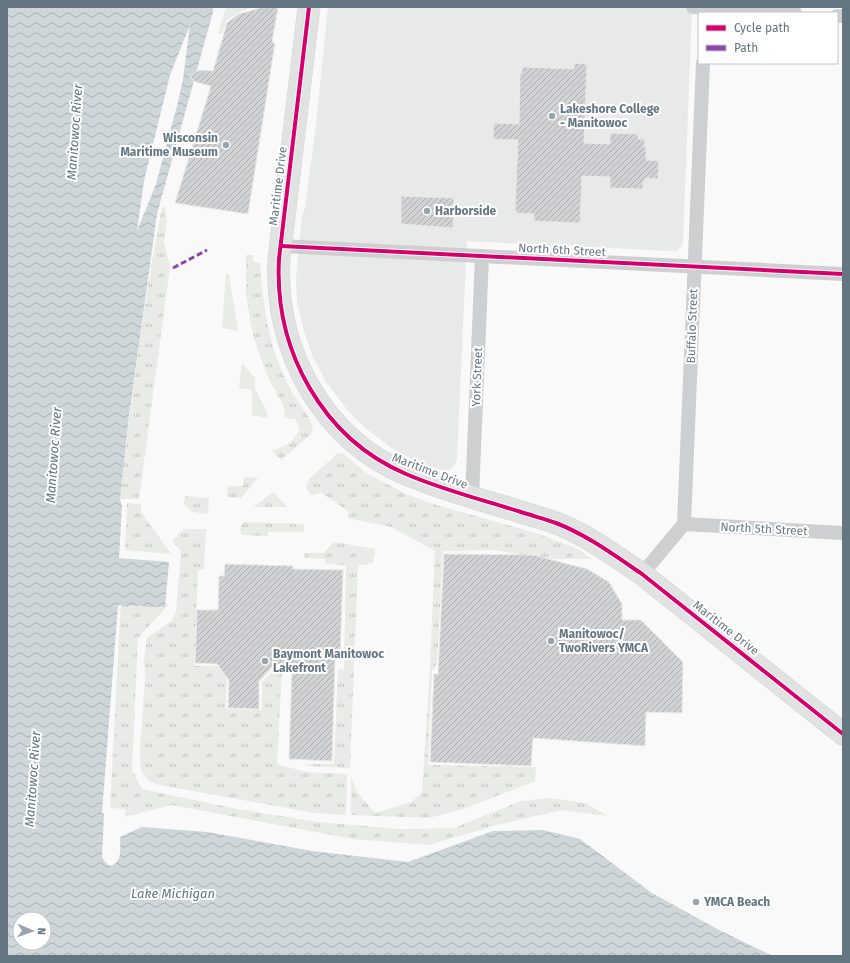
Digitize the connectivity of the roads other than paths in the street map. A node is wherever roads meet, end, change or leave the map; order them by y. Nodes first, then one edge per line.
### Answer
1 (309, 7) edge
2 (692, 7) edge
3 (705, 7) edge
4 (780, 12) edge
5 (703, 64) edge
6 (281, 246) junction
7 (482, 256) junction
8 (694, 266) junction
9 (843, 274) edge
10 (472, 497) junction
11 (684, 524) junction
12 (843, 533) edge
13 (642, 574) junction
14 (843, 734) edge

1 - 6 main road, Maritime Drive
2 - 3 street
3 - 4 street
5 - 8 street, Buffalo Street
6 - 7 street, North 6th Street
6 - 10 main road, Maritime Drive
7 - 8 street, North 6th Street
7 - 10 street, York Street
8 - 9 street, North 6th Street
8 - 11 street, Buffalo Street
10 - 13 main road, Maritime Drive
11 - 12 street, North 5th Street
11 - 13 street
13 - 14 main road, Maritime Drive

